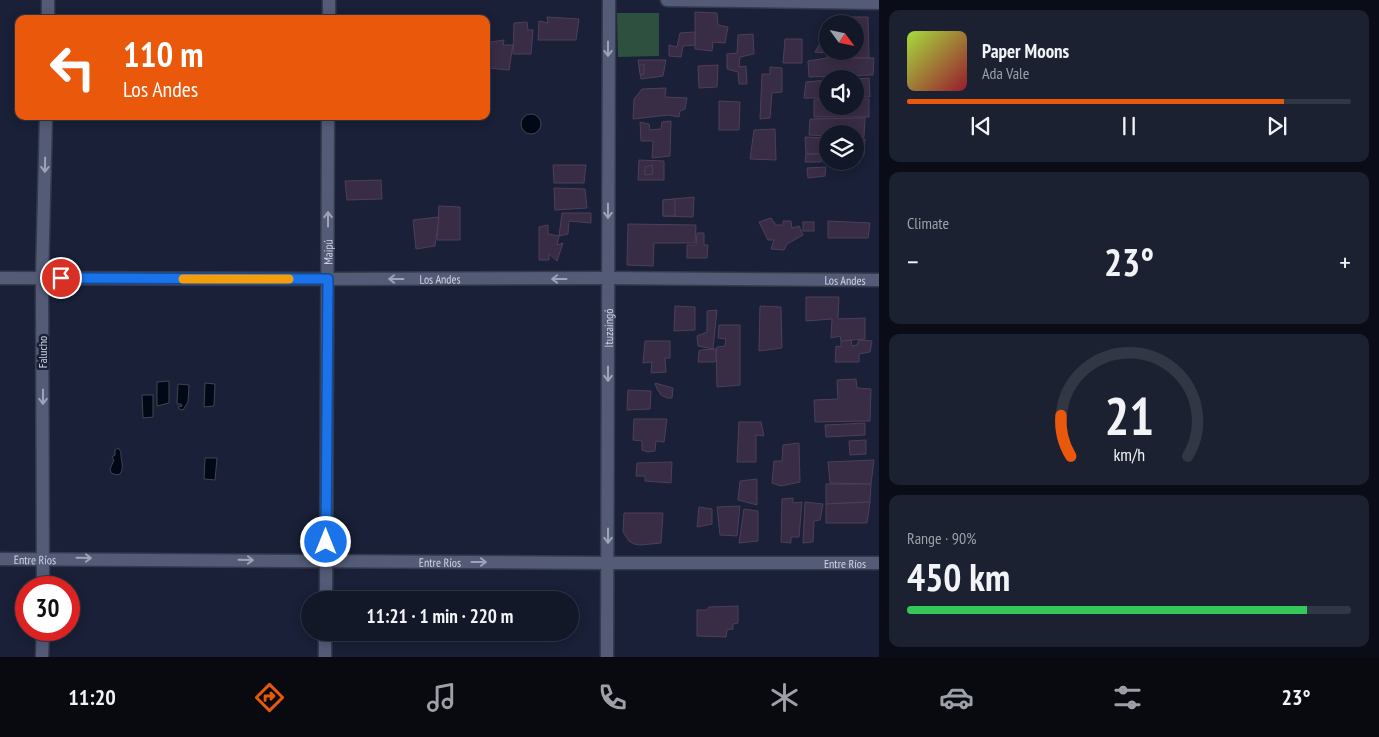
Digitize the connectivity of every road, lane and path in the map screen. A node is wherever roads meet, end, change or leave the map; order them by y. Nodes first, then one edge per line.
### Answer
1 (48, 0) edge
2 (329, 0) edge
3 (609, 0) edge
4 (667, 0) edge
5 (879, 3) edge
6 (48, 15) edge
7 (329, 15) edge
8 (46, 120) edge
9 (328, 120) edge
10 (0, 278) edge
11 (42, 278) junction
12 (608, 278) junction
13 (328, 279) junction
14 (879, 280) edge
15 (0, 558) edge
16 (43, 558) junction
17 (326, 561) junction
18 (879, 562) edge
19 (608, 563) junction
20 (43, 576) edge
21 (326, 591) edge
22 (43, 641) edge
23 (325, 641) edge
24 (42, 657) edge
25 (325, 657) edge
26 (607, 657) edge

1 - 6 street
2 - 7 street
3 -> 12 street, Ituzaingó
4 - 5 street
8 -> 11 street, Falucho
13 -> 9 street, Maipú
10 - 11 street, Los Andes
11 - 13 street, Los Andes
11 -> 16 street, Falucho
12 -> 13 street, Los Andes
12 - 14 street, Los Andes
12 -> 19 street, Ituzaingó
13 - 17 street, Maipú
15 - 16 street, Entre Ríos
16 -> 17 street, Entre Ríos
16 - 20 street, Falucho
17 -> 19 street, Entre Ríos
17 - 21 street, Maipú
18 - 19 street, Entre Ríos
19 - 26 street, Ituzaingó
22 - 24 street
23 - 25 street

